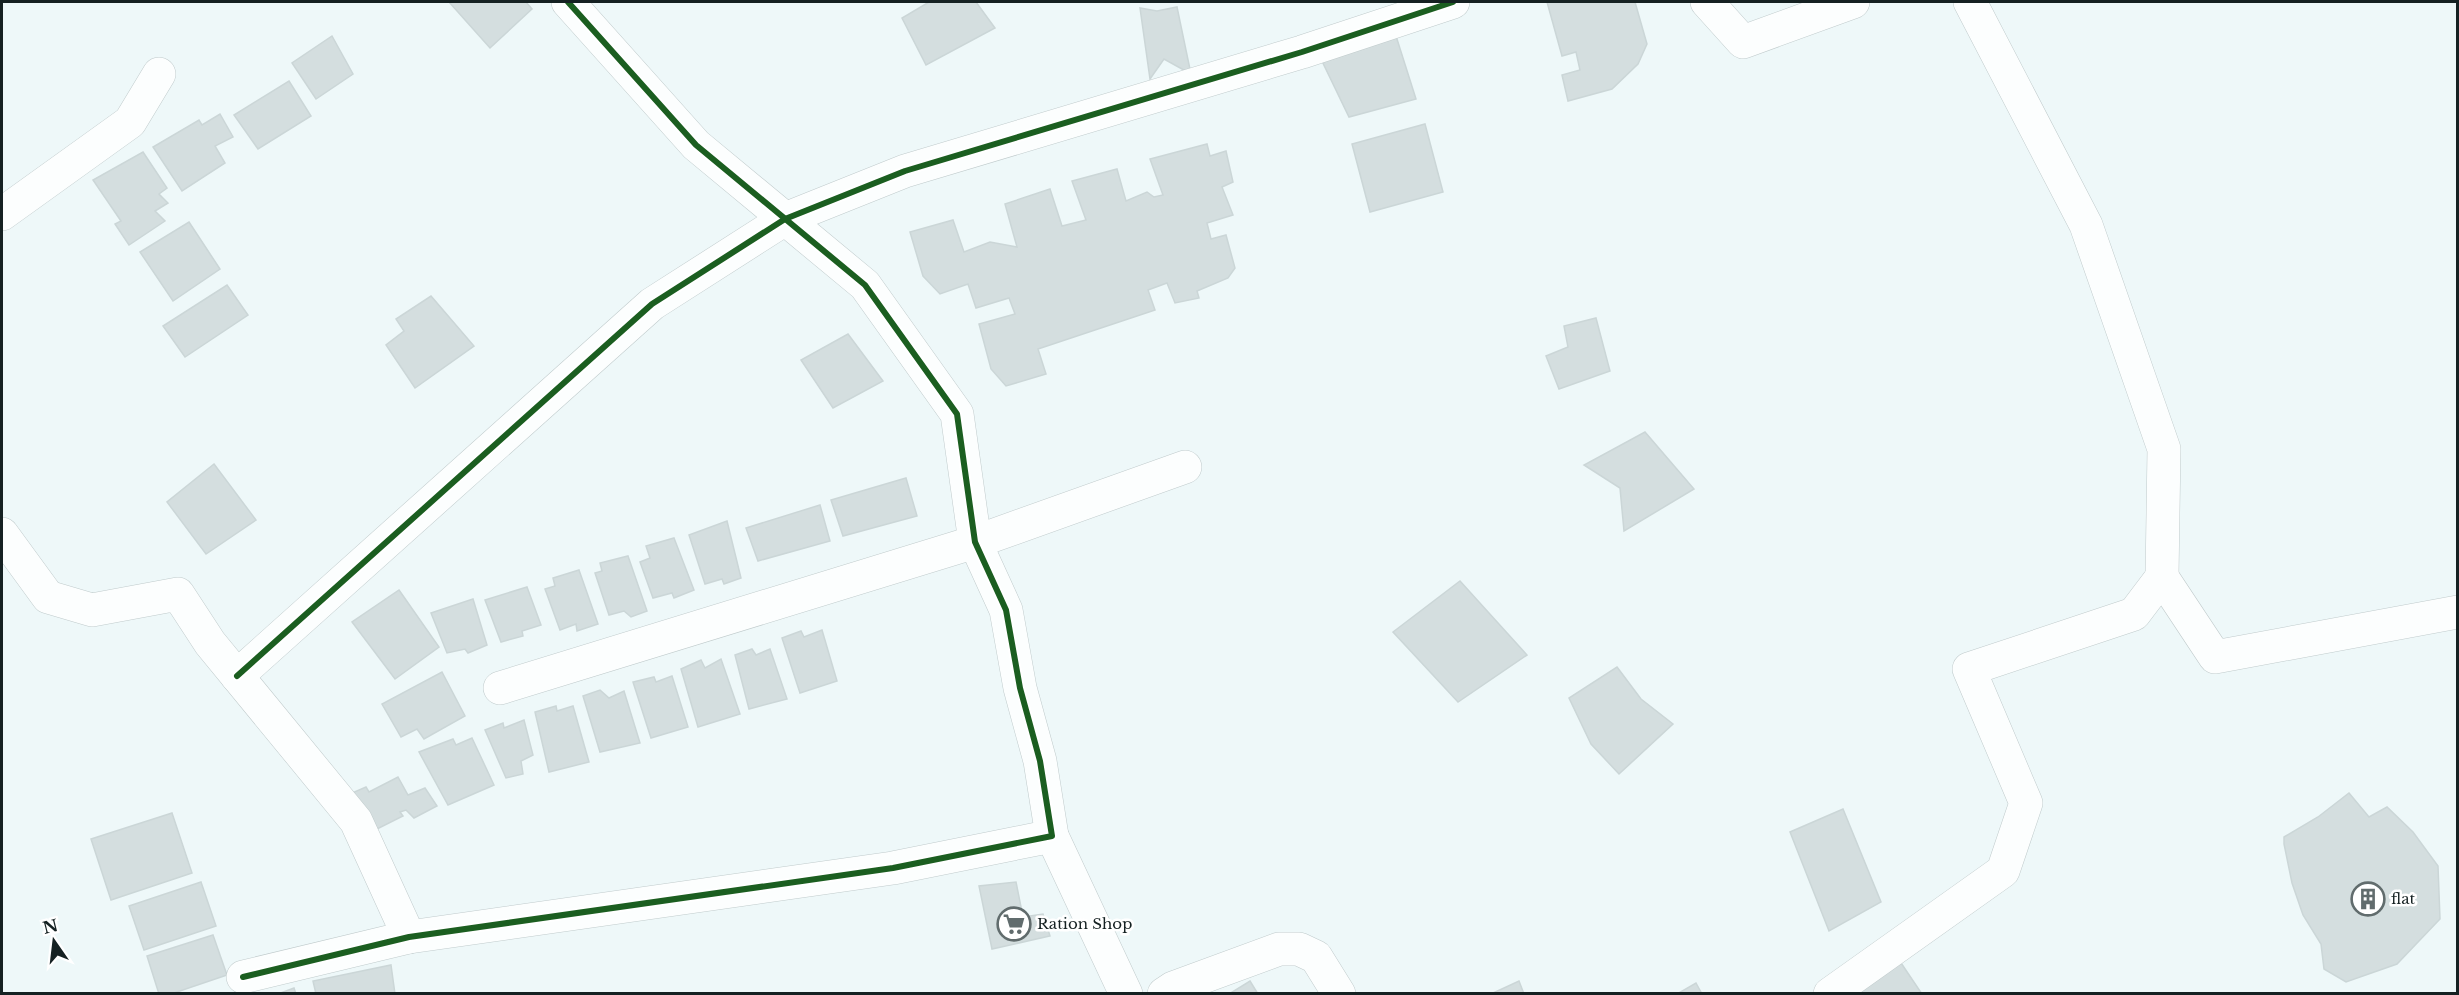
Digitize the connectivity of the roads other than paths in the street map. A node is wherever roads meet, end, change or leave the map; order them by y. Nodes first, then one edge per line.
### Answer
1 (568, 2) edge
2 (1454, 2) edge
3 (1707, 2) edge
4 (1853, 2) edge
5 (1970, 2) edge
6 (159, 74) dead end
7 (2, 214) edge
8 (785, 219) junction
9 (1185, 467) dead end
10 (2, 534) edge
11 (975, 542) junction
12 (2162, 578) junction
13 (2457, 612) edge
14 (237, 676) junction
15 (500, 688) dead end
16 (1052, 837) junction
17 (409, 937) junction
18 (243, 977) dead end
19 (1126, 993) edge
20 (1164, 993) edge
21 (1339, 993) edge
22 (1830, 993) edge

1 - 8 street
2 - 8 street
3 - 4 street
5 - 12 street
6 - 7 street
8 - 11 street
8 - 14 street
9 - 11 street
10 - 14 street
11 - 15 street
11 - 16 street
12 - 13 street
12 - 22 street
14 - 17 street
16 - 17 street
16 - 19 street
17 - 18 street
20 - 21 street

